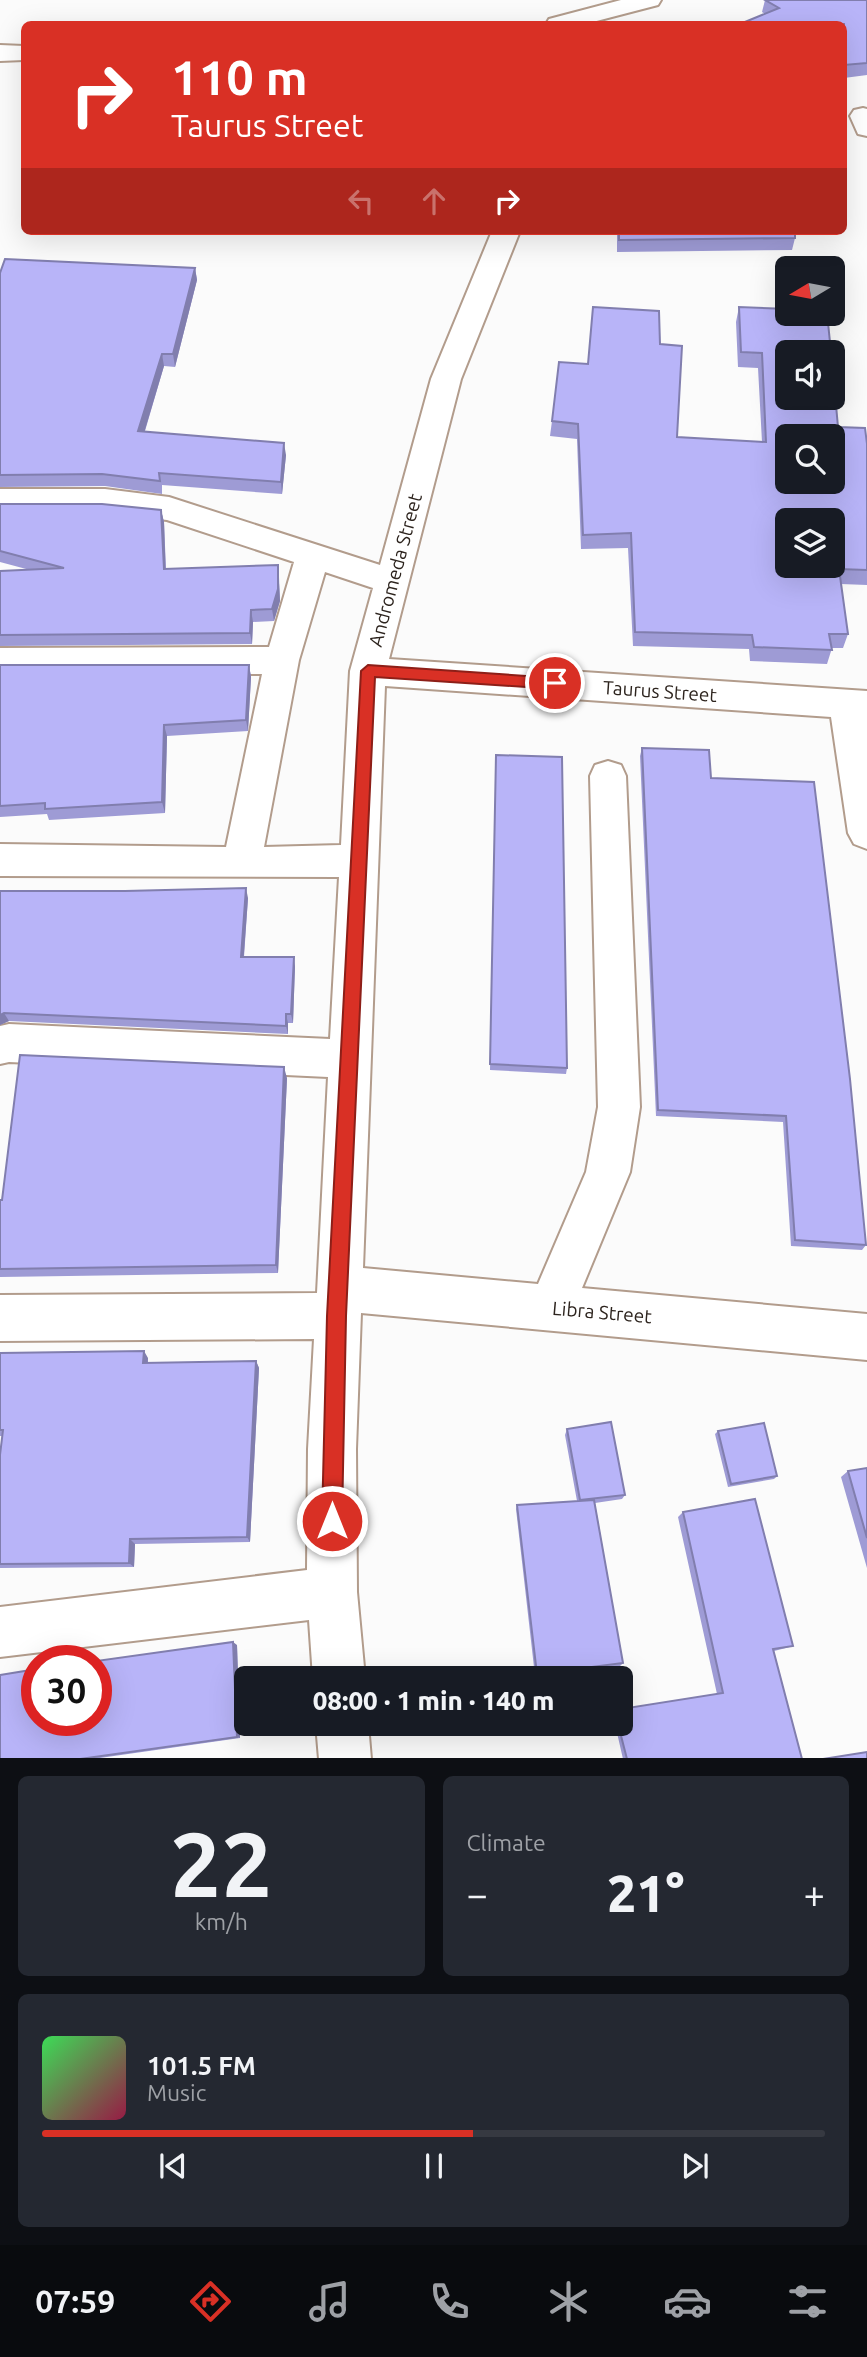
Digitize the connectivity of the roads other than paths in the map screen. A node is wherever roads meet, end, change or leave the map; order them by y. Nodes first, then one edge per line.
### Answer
1 (649, 0) edge
2 (569, 21) edge
3 (0, 53) edge
4 (21, 53) edge
5 (504, 235) edge
6 (0, 501) edge
7 (313, 555) junction
8 (391, 581) junction
9 (282, 660) junction
10 (0, 661) edge
11 (368, 671) junction
12 (857, 704) edge
13 (608, 776) dead end
14 (867, 833) edge
15 (0, 860) edge
16 (359, 860) junction
17 (242, 863) junction
18 (0, 1045) edge
19 (349, 1059) junction
20 (337, 1302) junction
21 (551, 1308) junction
22 (0, 1318) edge
23 (867, 1337) edge
24 (332, 1592) junction
25 (0, 1632) edge
26 (338, 1666) edge
27 (343, 1736) edge
28 (345, 1758) edge

1 - 2 street
3 - 4 street
5 - 8 street, Andromeda Street
6 - 7 street
7 - 8 street
7 - 9 street
8 - 11 street, Andromeda Street
9 - 10 street
9 - 17 street
11 - 12 street, Taurus Street
11 - 16 street, Andromeda Street
12 - 14 street
13 - 21 street
15 - 17 street
16 - 17 street
16 - 19 street, Andromeda Street
18 - 19 street
19 - 20 street, Andromeda Street
20 - 21 street, Libra Street
20 - 22 street, Libra Street
20 - 24 street, Andromeda Street
21 - 23 street, Libra Street
24 - 25 street
24 - 26 street, Andromeda Street
27 - 28 street

